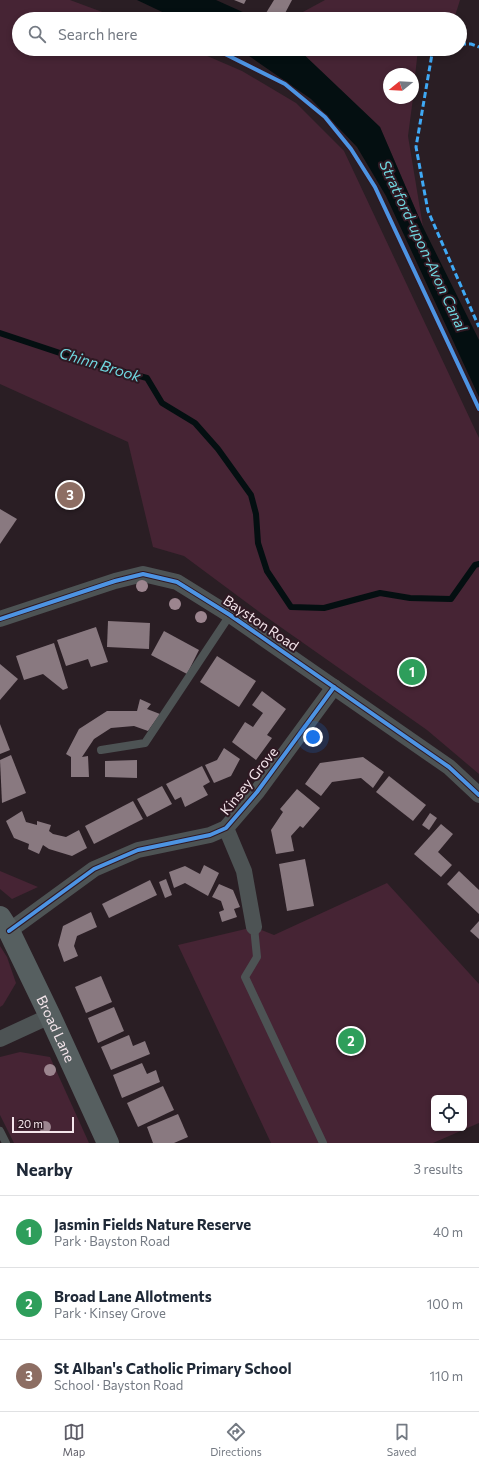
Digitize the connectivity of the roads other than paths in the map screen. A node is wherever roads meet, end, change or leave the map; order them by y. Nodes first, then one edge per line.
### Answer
1 (230, 615) junction
2 (0, 619) edge
3 (334, 687) junction
4 (101, 750) dead end
5 (479, 795) edge
6 (226, 828) junction
7 (5, 924) edge
8 (254, 927) joint
9 (50, 1016) junction
10 (0, 1039) edge
11 (0, 1131) edge
12 (6, 1143) edge
13 (108, 1143) edge
14 (323, 1143) edge

1 - 2 street, Bayston Road
1 - 3 street, Bayston Road
1 - 4 lane
3 - 5 street, Bayston Road
3 - 6 street, Kinsey Grove
6 - 7 street, Kinsey Grove
6 - 8 street, Kinsey Grove
7 - 9 street, Broad Lane
8 - 14 lane
9 - 10 street
9 - 13 street, Broad Lane
11 - 12 lane

